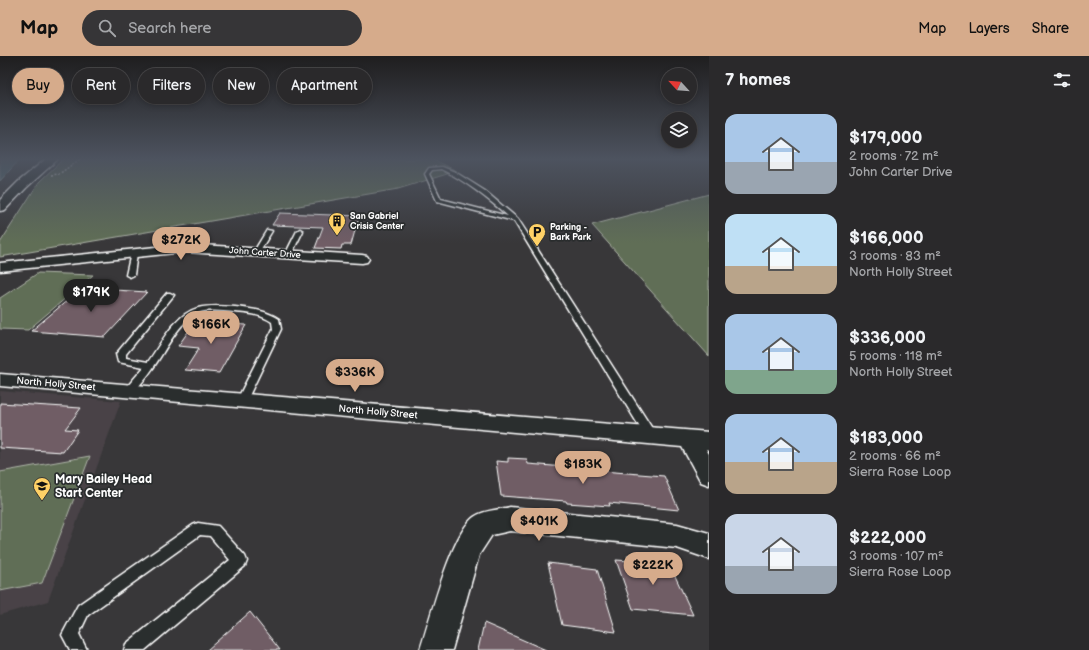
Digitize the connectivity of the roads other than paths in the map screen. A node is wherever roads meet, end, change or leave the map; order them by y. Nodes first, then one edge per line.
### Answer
1 (21, 187) edge
2 (433, 187) edge
3 (475, 187) edge
4 (0, 207) edge
5 (516, 220) junction
6 (269, 231) dead end
7 (300, 231) dead end
8 (134, 253) junction
9 (256, 253) junction
10 (288, 255) junction
11 (362, 259) dead end
12 (0, 267) edge
13 (130, 275) dead end
14 (170, 295) dead end
15 (148, 367) junction
16 (0, 380) edge
17 (130, 390) junction
18 (242, 400) junction
19 (651, 436) junction
20 (699, 440) edge
21 (709, 475) edge
22 (709, 546) edge
23 (79, 650) edge
24 (132, 650) edge
25 (436, 650) edge

1 - 4 street
2 - 5 lane
3 - 5 lane
5 - 19 lane
6 - 9 lane
7 - 10 lane
8 - 9 street, John Carter Drive
8 - 12 street, John Carter Drive
8 - 13 lane
9 - 10 street, John Carter Drive
10 - 11 street, John Carter Drive
14 - 15 lane
15 - 17 lane
15 - 18 lane
16 - 17 street, North Holly Street
17 - 18 street, North Holly Street
18 - 19 street, North Holly Street
19 - 20 street, North Holly Street
20 - 21 street
22 - 25 street
23 - 24 lane

